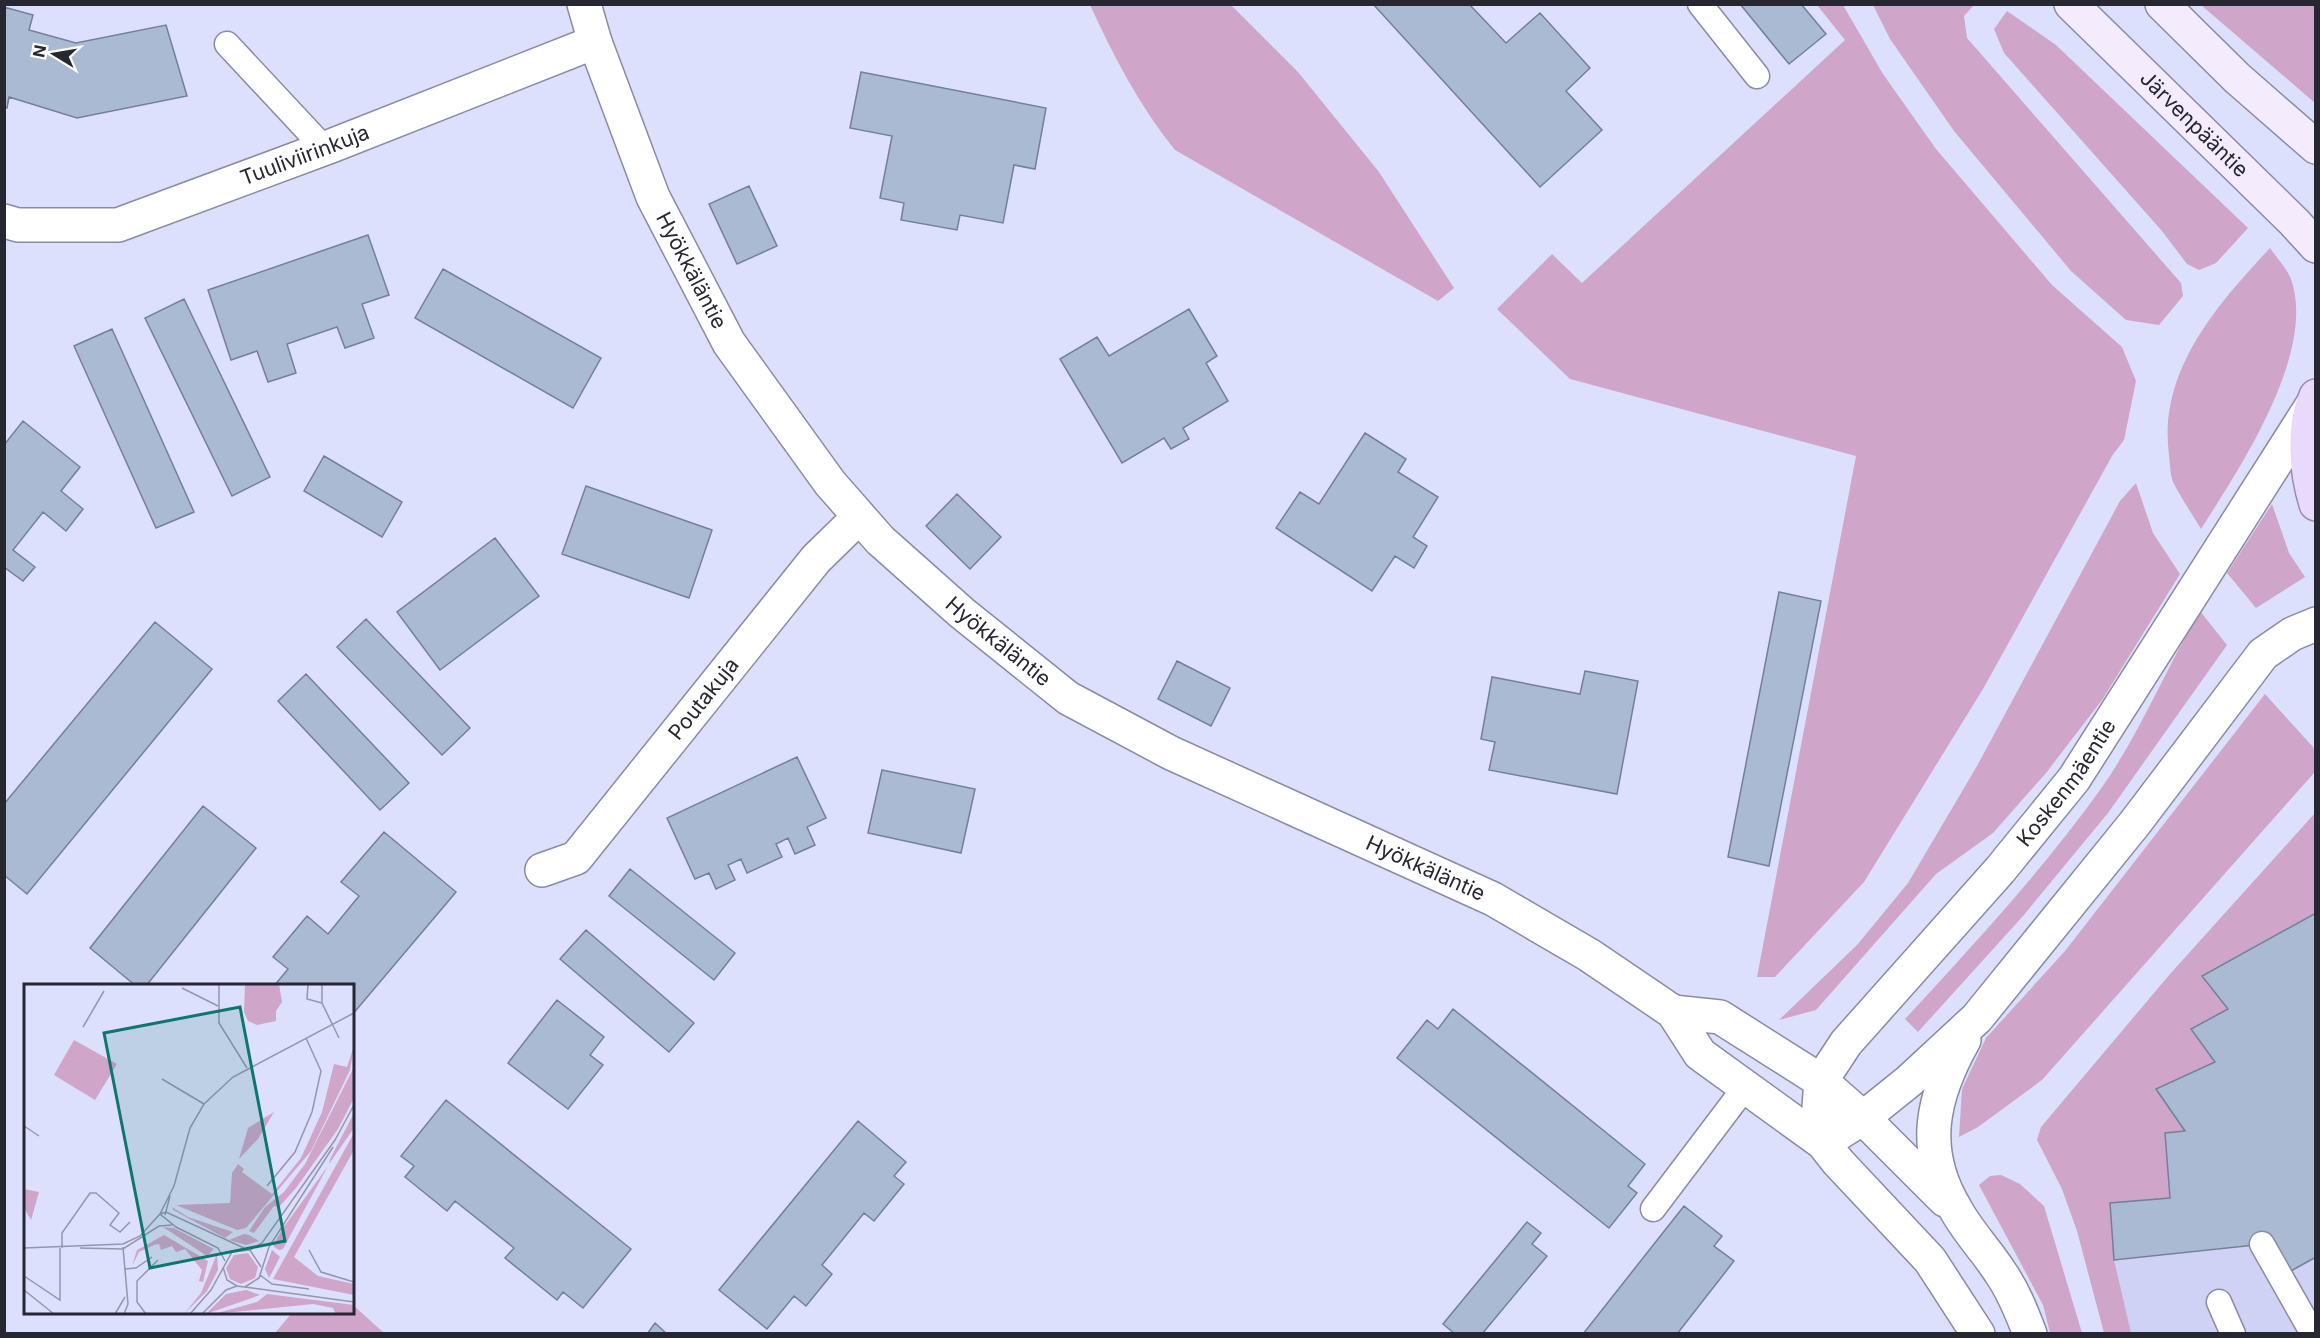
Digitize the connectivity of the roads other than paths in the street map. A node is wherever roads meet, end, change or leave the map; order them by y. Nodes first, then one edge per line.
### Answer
1 (584, 4) edge
2 (1700, 4) edge
3 (2071, 4) edge
4 (2162, 4) edge
5 (595, 42) junction
6 (227, 44) dead end
7 (1757, 76) dead end
8 (2316, 147) edge
9 (324, 148) junction
10 (4, 221) edge
11 (2316, 246) edge
12 (2313, 401) edge
13 (2316, 504) edge
14 (859, 518) junction
15 (2316, 624) edge
16 (542, 870) dead end
17 (1673, 1012) junction
18 (1977, 1017) junction
19 (1821, 1081) junction
20 (1746, 1086) junction
21 (1863, 1118) junction
22 (1823, 1143) junction
23 (1653, 1209) dead end
24 (1955, 1209) junction
25 (2262, 1244) dead end
26 (2219, 1302) dead end
27 (1978, 1334) edge
28 (2030, 1334) edge
29 (2233, 1334) edge
30 (2313, 1334) edge

1 - 5 street, Hyökkäläntie
2 - 7 lane
3 - 11 main road, Järvenpääntie
4 - 8 main road
5 - 9 street, Tuuliviirinkuja
5 - 14 street, Hyökkäläntie
6 - 9 lane
9 - 10 street, Tuuliviirinkuja
12 - 13 main road
12 - 19 street, Koskenmäentie
14 - 16 street, Poutakuja
14 - 17 street, Hyökkäläntie
15 - 18 street
17 - 19 street, Hyökkäläntie
17 - 20 street, Hyökkäläntie
18 - 21 street
18 - 24 street
19 - 21 street, Hyökkäläntie
19 - 22 street
20 - 22 street, Hyökkäläntie
20 - 23 lane
21 - 22 street
21 - 24 street, Hyökkäläntie
22 - 27 street
24 - 28 street
25 - 30 lane
26 - 29 lane

